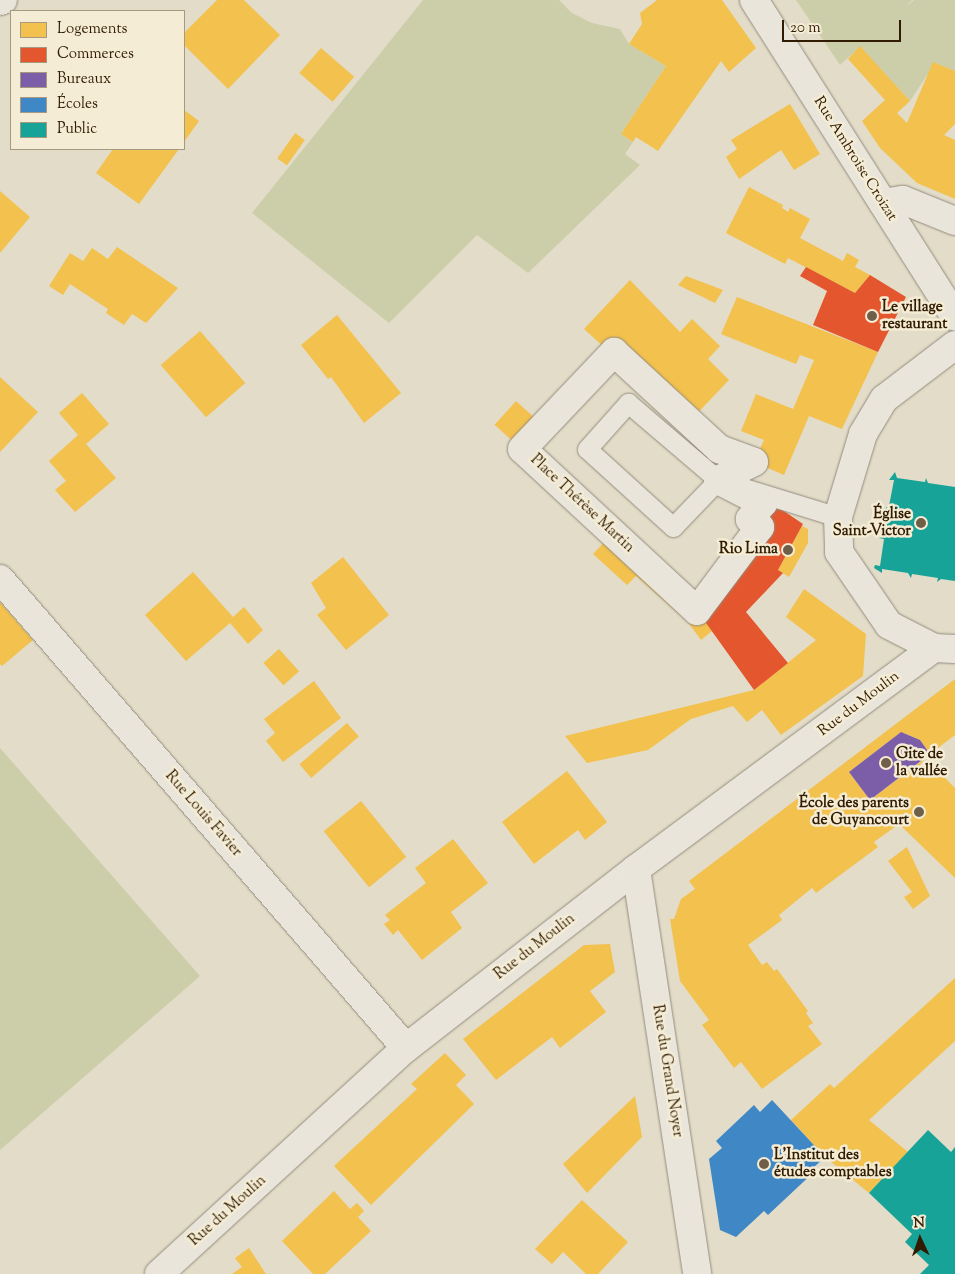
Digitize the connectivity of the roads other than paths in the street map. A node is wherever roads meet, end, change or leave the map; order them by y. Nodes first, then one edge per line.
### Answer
1 (754, 0) edge
2 (883, 204) junction
3 (955, 221) edge
4 (955, 317) edge
5 (955, 346) edge
6 (718, 480) junction
7 (838, 517) junction
8 (0, 579) edge
9 (944, 648) edge
10 (636, 869) junction
11 (406, 1048) junction
12 (158, 1274) edge
13 (697, 1274) edge

1 - 2 street, Rue Ambroise Croizat
2 - 3 street
2 - 4 street, Rue Ambroise Croizat
5 - 7 street
6 - 6 lane, Place Thérèse Martin
6 - 6 street, Place Thérèse Martin
6 - 7 lane, Place Thérèse Martin
7 - 9 street
8 - 11 street, Rue Louis Favier
9 - 10 street, Rue du Moulin
10 - 11 street, Rue du Moulin
10 - 13 street, Rue du Grand Noyer
11 - 12 street, Rue du Moulin

